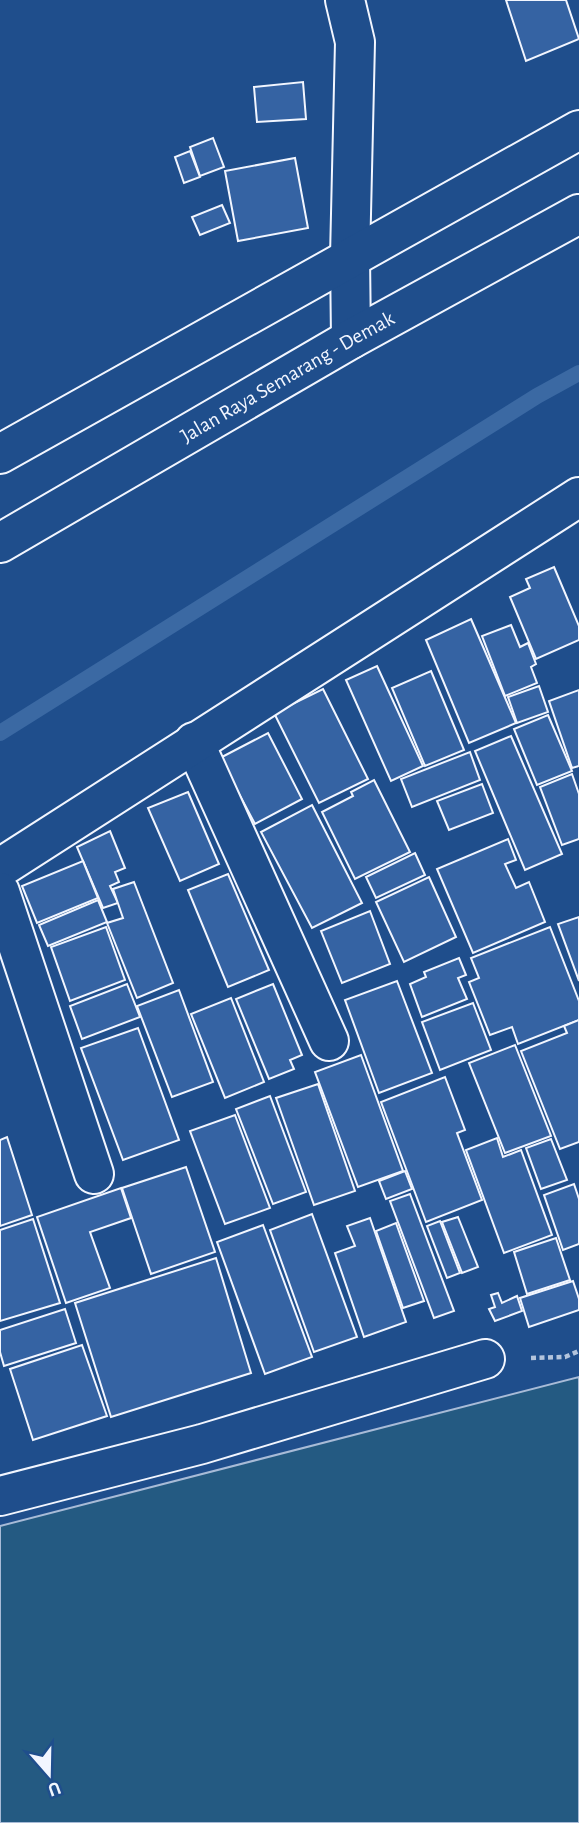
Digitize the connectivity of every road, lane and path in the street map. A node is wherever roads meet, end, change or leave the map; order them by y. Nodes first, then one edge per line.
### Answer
1 (345, 0) edge
2 (579, 130) edge
3 (579, 214) edge
4 (350, 257) junction
5 (351, 339) junction
6 (0, 454) edge
7 (579, 497) edge
8 (0, 543) edge
9 (194, 742) junction
10 (0, 868) edge
11 (0, 892) edge
12 (329, 1041) dead end
13 (94, 1174) dead end
14 (485, 1359) dead end
15 (0, 1496) edge

1 - 4 main road
2 - 4 main road
3 - 5 main road, Jalan Raya Semarang - Demak
4 - 5 main road
4 - 6 main road
5 - 8 main road, Jalan Raya Semarang - Demak
7 - 9 main road
9 - 10 main road
9 - 12 main road
11 - 13 main road
14 - 15 main road

